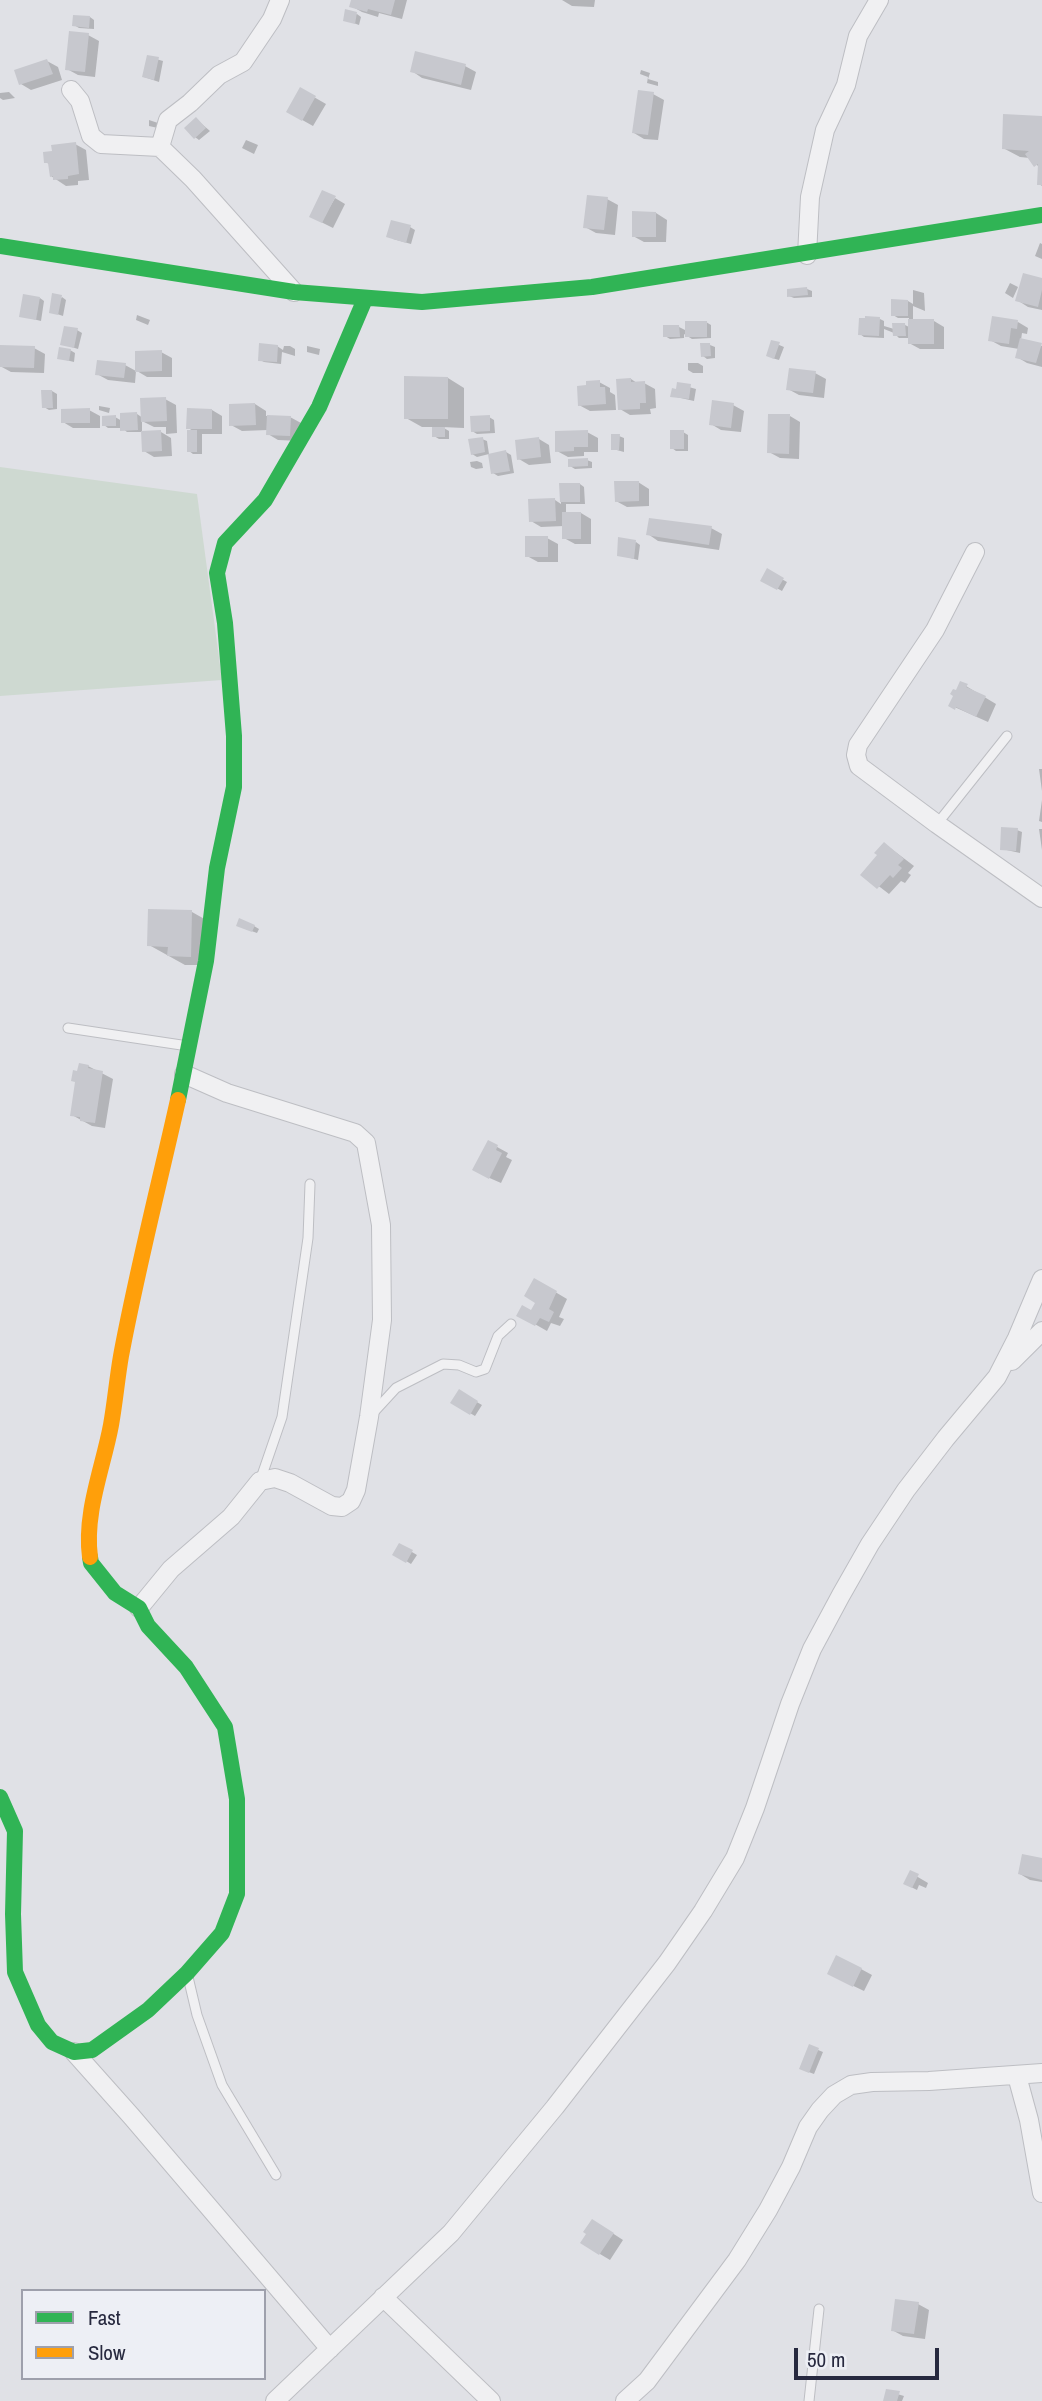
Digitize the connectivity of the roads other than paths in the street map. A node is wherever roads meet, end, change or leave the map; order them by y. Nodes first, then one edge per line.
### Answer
1 (280, 0) edge
2 (879, 0) edge
3 (71, 90) dead end
4 (160, 147) junction
5 (1042, 215) edge
6 (0, 246) edge
7 (807, 255) junction
8 (294, 292) junction
9 (365, 299) junction
10 (975, 552) dead end
11 (1007, 736) dead end
12 (937, 824) junction
13 (1042, 898) edge
14 (68, 1028) dead end
15 (190, 1046) junction
16 (184, 1074) junction
17 (310, 1184) dead end
18 (1042, 1279) edge
19 (511, 1324) dead end
20 (1042, 1331) edge
21 (998, 1377) junction
22 (369, 1416) junction
23 (260, 1481) junction
24 (139, 1608) junction
25 (0, 1797) edge
26 (187, 1973) junction
27 (74, 2052) junction
28 (1042, 2073) edge
29 (1017, 2076) junction
30 (276, 2175) dead end
31 (1042, 2193) edge
32 (383, 2297) junction
33 (819, 2309) dead end
34 (330, 2348) junction
35 (275, 2401) edge
36 (491, 2401) edge
37 (625, 2401) edge
38 (809, 2401) edge

1 - 4 street
2 - 7 street
3 - 4 street
4 - 8 street
5 - 7 street
6 - 8 street
7 - 9 street
8 - 9 street
9 - 15 street
10 - 12 street
11 - 12 lane
12 - 13 street
14 - 15 lane
15 - 16 street
16 - 22 street
16 - 24 street
17 - 23 lane
18 - 21 street
19 - 22 lane
20 - 21 street
21 - 32 street
22 - 23 street
23 - 24 street
24 - 26 street
25 - 27 street
26 - 27 street
26 - 30 lane
27 - 34 street
28 - 29 street
29 - 31 street
29 - 37 street
32 - 34 street
32 - 36 street
33 - 38 lane
34 - 35 street

